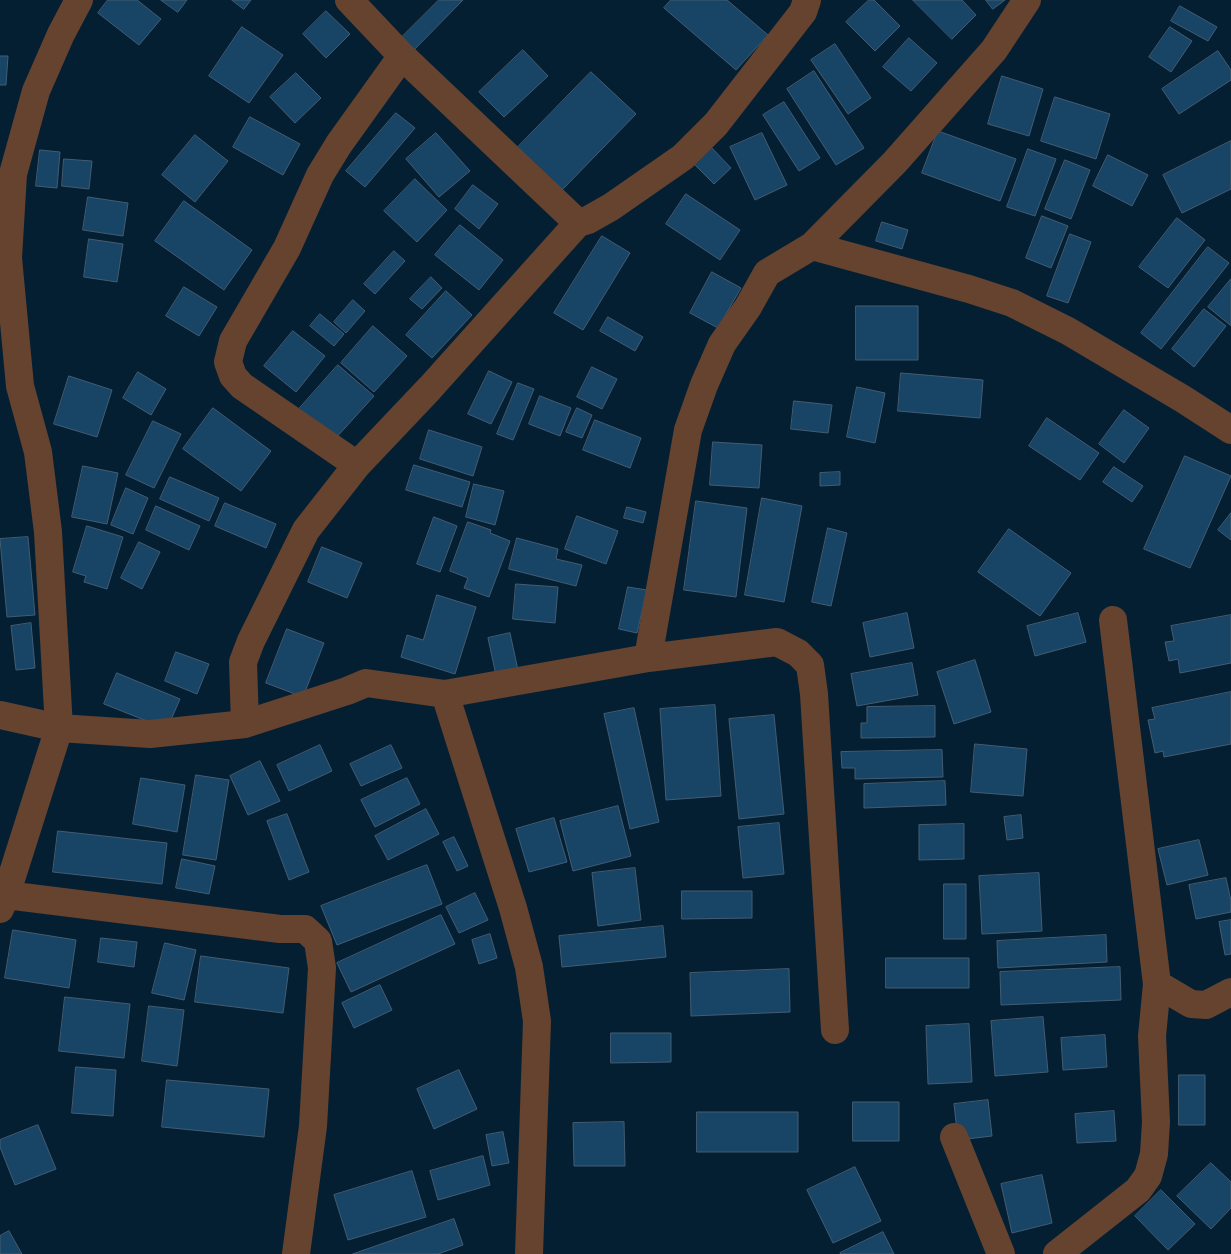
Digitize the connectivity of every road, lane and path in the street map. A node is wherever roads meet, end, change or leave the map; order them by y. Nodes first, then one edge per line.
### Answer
1 (80, 0) edge
2 (349, 0) edge
3 (1027, 0) edge
4 (799, 4) edge
5 (402, 56) junction
6 (578, 223) junction
7 (812, 246) junction
8 (1231, 430) edge
9 (357, 465) junction
10 (1113, 620) dead end
11 (648, 658) junction
12 (445, 694) junction
13 (0, 715) edge
14 (244, 724) junction
15 (59, 728) junction
16 (3, 902) edge
17 (1158, 984) junction
18 (1231, 992) edge
19 (835, 1030) dead end
20 (954, 1137) dead end
21 (296, 1254) edge
22 (529, 1254) edge
23 (1001, 1254) edge
24 (1057, 1254) edge

1 - 15 street
2 - 5 street
3 - 7 street
4 - 6 street
5 - 6 street
5 - 9 street
6 - 9 street
7 - 8 street
7 - 11 street
9 - 14 street
10 - 17 street
11 - 12 street
11 - 19 street
12 - 14 street
12 - 22 street
13 - 15 street
14 - 15 street
15 - 16 street
16 - 21 street
17 - 18 street
17 - 24 street
20 - 23 street

